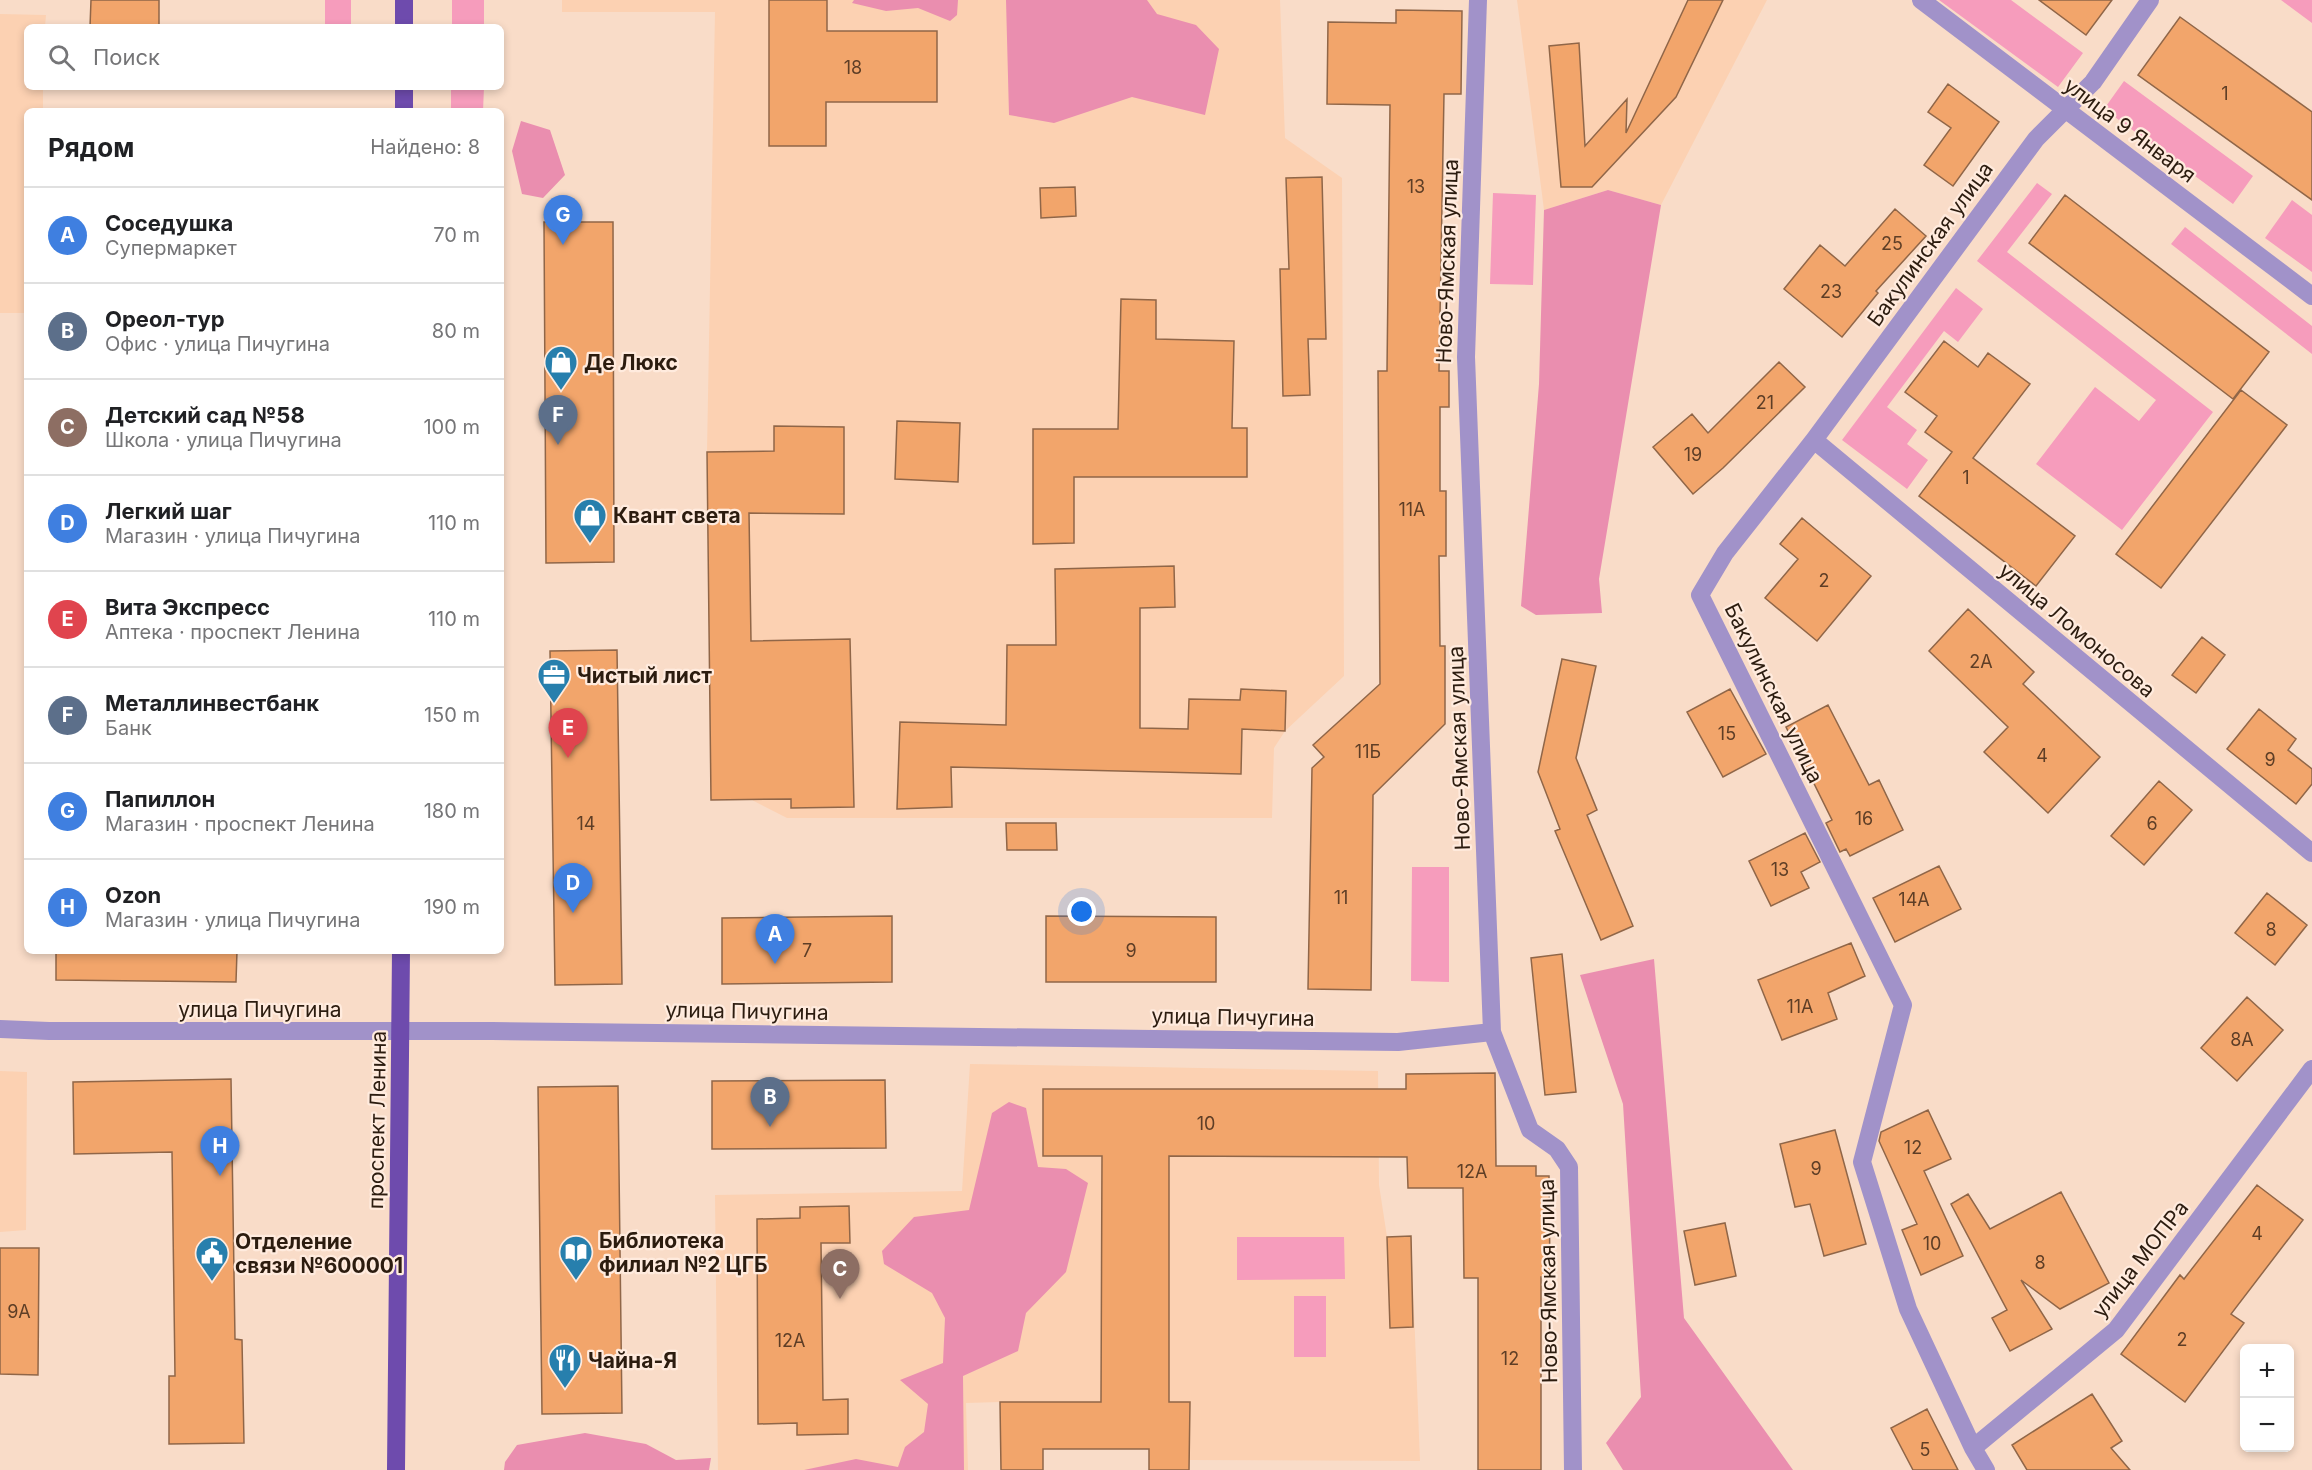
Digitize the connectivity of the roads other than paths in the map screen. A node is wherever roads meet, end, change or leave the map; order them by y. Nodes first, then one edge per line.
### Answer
1 (404, 0) edge
2 (1478, 0) edge
3 (1921, 0) edge
4 (2150, 0) edge
5 (404, 24) edge
6 (404, 90) edge
7 (404, 108) edge
8 (2066, 109) junction
9 (2312, 296) edge
10 (1814, 440) junction
11 (2312, 853) edge
12 (401, 954) edge
13 (0, 1029) edge
14 (401, 1031) junction
15 (1492, 1032) junction
16 (2312, 1069) edge
17 (1973, 1448) junction
18 (396, 1470) edge
19 (1573, 1470) edge
20 (1986, 1470) edge

1 - 5 main road
2 - 15 street, Ново-Ямская улица
3 - 8 street, улица 9 Января
4 - 8 street, Бакулинская улица
6 - 7 main road
8 - 9 street, улица 9 Января
8 - 10 street, Бакулинская улица
10 - 11 street, улица Ломоносова
10 - 17 street, Бакулинская улица
12 - 14 main road, проспект Ленина
13 - 14 street, улица Пичугина
14 - 15 street, улица Пичугина
14 - 18 main road, проспект Ленина
15 - 19 street, Ново-Ямская улица
16 - 17 street, улица МОПРа
17 - 20 street, Бакулинская улица

